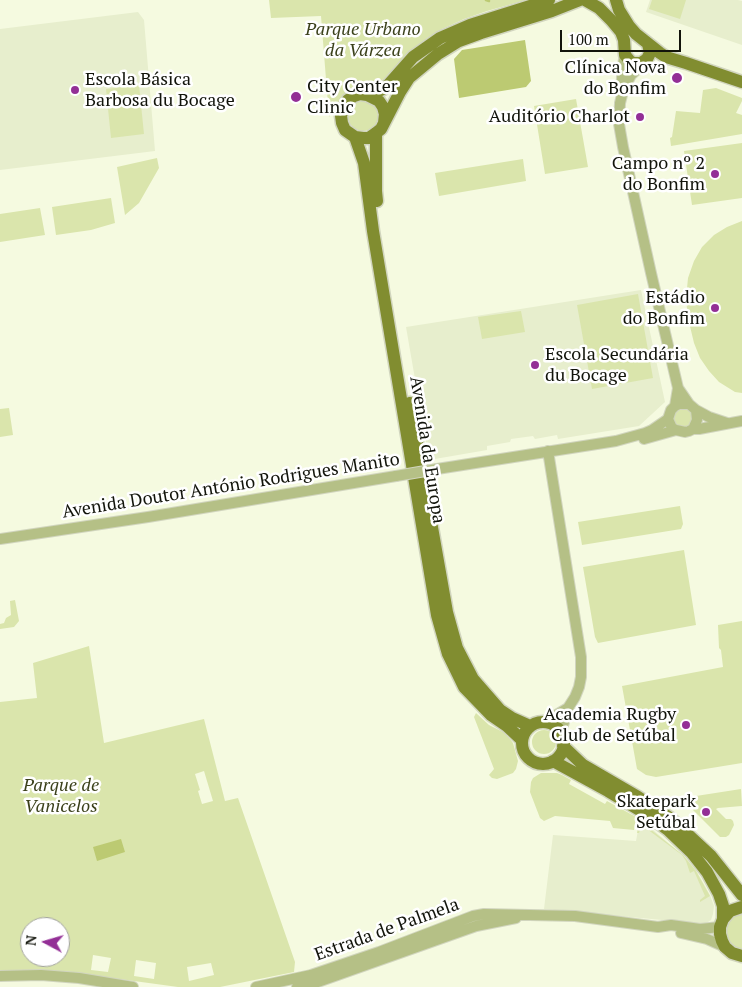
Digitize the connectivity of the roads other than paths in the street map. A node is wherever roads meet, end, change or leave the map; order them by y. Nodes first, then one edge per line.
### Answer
1 (549, 0) edge
2 (580, 0) edge
3 (586, 0) edge
4 (598, 0) edge
5 (616, 0) edge
6 (647, 42) junction
7 (625, 51) junction
8 (666, 57) junction
9 (646, 60) junction
10 (742, 82) edge
11 (623, 91) junction
12 (367, 95) junction
13 (380, 128) junction
14 (355, 137) junction
15 (678, 388) junction
16 (674, 406) junction
17 (692, 407) junction
18 (668, 419) junction
19 (742, 421) edge
20 (728, 423) junction
21 (693, 429) junction
22 (676, 430) junction
23 (616, 441) junction
24 (548, 452) junction
25 (0, 539) edge
26 (568, 708) junction
27 (545, 722) junction
28 (530, 726) junction
29 (562, 739) junction
30 (522, 740) junction
31 (553, 761) junction
32 (742, 895) edge
33 (742, 907) edge
34 (530, 916) junction
35 (722, 923) junction
36 (658, 927) junction
37 (725, 947) junction
38 (741, 958) edge
39 (0, 976) edge
40 (133, 987) edge
41 (256, 987) edge
42 (297, 987) edge

1 - 12 main road
2 - 13 main road, Avenida da Europa
3 - 4 main road
3 - 7 main road
5 - 6 main road
6 - 7 main road
6 - 8 main road
6 - 9 main road
7 - 9 main road
7 - 11 street
8 - 9 main road
8 - 10 main road
9 - 11 street
11 - 15 street
12 - 13 main road
12 - 14 main road
13 - 14 main road
13 - 28 main road, Avenida da Europa
14 - 30 main road, Avenida da Europa
15 - 16 street
15 - 17 street
16 - 17 street
16 - 18 street
17 - 20 street
17 - 21 street
18 - 22 street
18 - 23 street, Avenida Doutor António Rodrigues Manito
19 - 20 street
20 - 21 street
21 - 22 street
22 - 23 street, Avenida Doutor António Rodrigues Manito
23 - 24 street, Avenida Doutor António Rodrigues Manito
24 - 25 street, Avenida Doutor António Rodrigues Manito, bridge
24 - 26 street
26 - 27 street
26 - 29 street
27 - 28 main road
27 - 29 main road
28 - 30 main road
29 - 31 main road
29 - 32 main road
30 - 31 main road, Avenida da Europa
31 - 35 main road, Avenida da Europa
33 - 35 main road
34 - 36 street, Estrada de Palmela
34 - 41 street, Estrada de Palmela
34 - 42 street, Estrada de Palmela
35 - 36 street, Estrada de Palmela
35 - 37 main road, Avenida da Europa
36 - 37 street, Estrada de Palmela
37 - 38 main road
39 - 40 street

